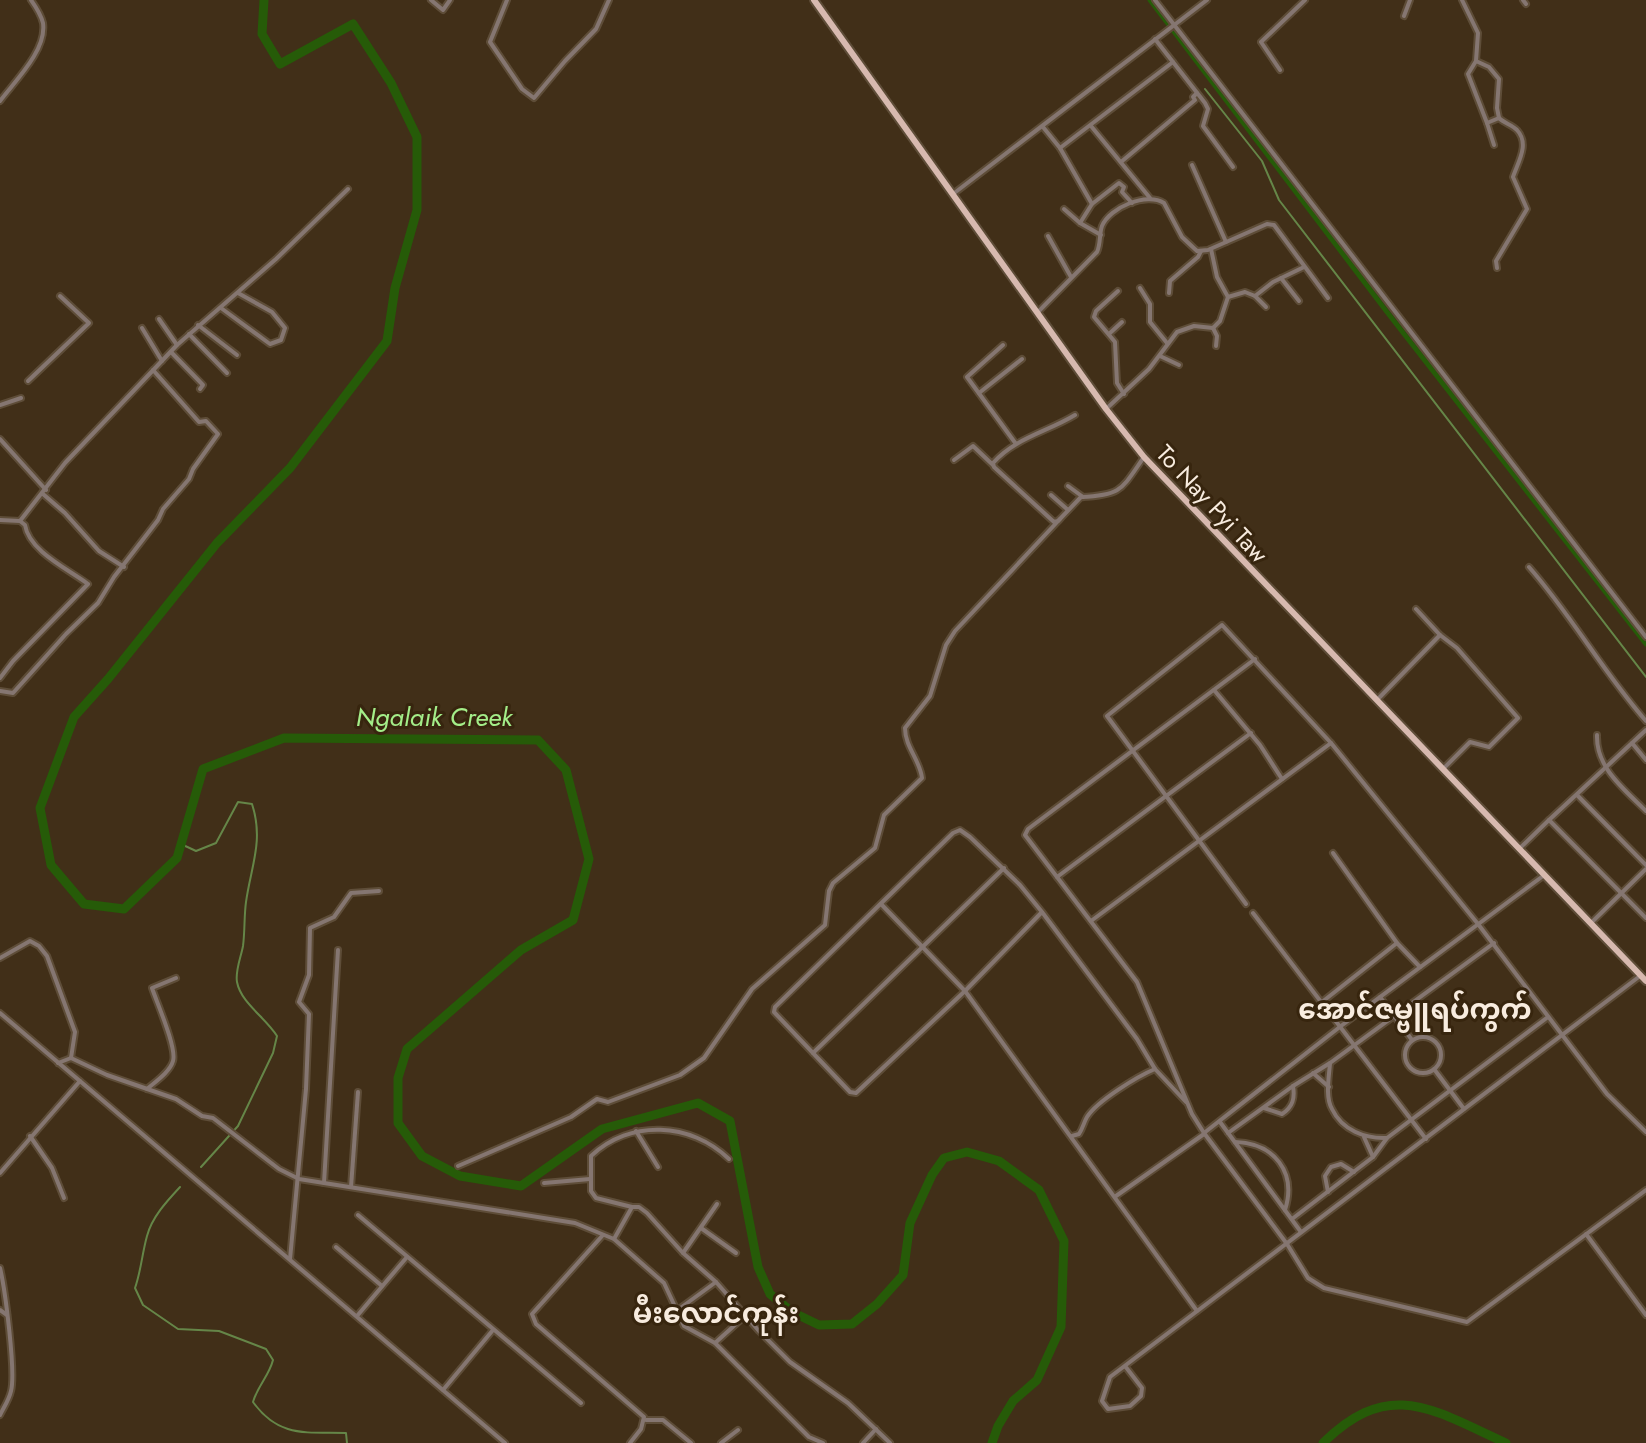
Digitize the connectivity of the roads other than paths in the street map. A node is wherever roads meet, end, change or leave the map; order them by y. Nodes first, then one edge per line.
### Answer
1 (31, 0) edge
2 (431, 0) edge
3 (450, 0) edge
4 (507, 0) edge
5 (609, 0) edge
6 (814, 0) edge
7 (1155, 0) edge
8 (1207, 0) edge
9 (1305, 0) edge
10 (1410, 0) edge
11 (1462, 0) edge
12 (1404, 16) dead end
13 (1171, 27) junction
14 (1155, 39) junction
15 (1476, 61) junction
16 (1173, 62) junction
17 (1280, 70) dead end
18 (1198, 93) junction
19 (0, 101) edge
20 (1499, 118) junction
21 (1487, 123) junction
22 (1091, 126) junction
23 (1043, 127) junction
24 (1494, 145) dead end
25 (1060, 148) junction
26 (1121, 162) junction
27 (1192, 165) dead end
28 (1233, 167) dead end
29 (348, 189) dead end
30 (953, 194) junction
31 (1150, 199) junction
32 (1132, 203) junction
33 (1092, 204) junction
34 (1064, 209) dead end
35 (1080, 223) junction
36 (1101, 235) junction
37 (1048, 236) dead end
38 (1226, 242) junction
39 (1211, 249) junction
40 (1201, 251) junction
41 (1305, 266) junction
42 (1497, 268) dead end
43 (1071, 277) junction
44 (1281, 278) junction
45 (1140, 288) dead end
46 (1118, 291) dead end
47 (237, 293) junction
48 (1169, 293) dead end
49 (60, 296) dead end
50 (1255, 296) junction
51 (1228, 297) junction
52 (1328, 298) dead end
53 (1299, 301) dead end
54 (1266, 307) dead end
55 (221, 308) junction
56 (1038, 312) junction
57 (159, 319) dead end
58 (1122, 322) dead end
59 (198, 325) junction
60 (142, 328) dead end
61 (1213, 328) junction
62 (1110, 333) junction
63 (189, 334) junction
64 (1167, 343) junction
65 (177, 345) junction
66 (1003, 345) dead end
67 (1216, 346) dead end
68 (171, 352) junction
69 (237, 355) dead end
70 (1160, 356) junction
71 (1022, 359) dead end
72 (162, 361) junction
73 (1179, 365) dead end
74 (153, 370) junction
75 (227, 373) dead end
76 (28, 381) dead end
77 (200, 389) dead end
78 (979, 393) junction
79 (1124, 394) junction
80 (21, 398) dead end
81 (0, 405) edge
82 (1106, 409) junction
83 (1075, 415) dead end
84 (0, 439) edge
85 (1016, 444) junction
86 (1144, 457) junction
87 (954, 460) dead end
88 (993, 465) junction
89 (1068, 486) dead end
90 (44, 492) junction
91 (1051, 495) dead end
92 (1083, 497) junction
93 (1068, 510) junction
94 (1060, 519) junction
95 (0, 520) edge
96 (20, 521) junction
97 (124, 567) junction
98 (1529, 567) dead end
99 (1416, 609) dead end
100 (1440, 635) junction
101 (1646, 637) edge
102 (1255, 659) junction
103 (0, 678) edge
104 (1214, 690) junction
105 (0, 691) edge
106 (1376, 702) junction
107 (1646, 721) edge
108 (1646, 730) edge
109 (1251, 733) junction
110 (1597, 735) dead end
111 (1631, 742) junction
112 (1331, 743) junction
113 (1132, 751) junction
114 (1646, 760) edge
115 (1605, 769) junction
116 (1442, 771) junction
117 (1282, 779) junction
118 (1577, 795) junction
119 (1167, 796) junction
120 (1646, 811) edge
121 (1549, 820) junction
122 (1199, 840) junction
123 (1518, 850) junction
124 (1333, 853) dead end
125 (1646, 867) edge
126 (1004, 868) junction
127 (1543, 876) junction
128 (1057, 878) junction
129 (379, 891) dead end
130 (1620, 893) junction
131 (881, 904) junction
132 (1246, 904) dead end
133 (1042, 912) junction
134 (1253, 913) dead end
135 (1646, 918) edge
136 (1091, 921) junction
137 (1478, 924) junction
138 (1590, 924) junction
139 (1397, 943) junction
140 (1494, 943) junction
141 (923, 946) junction
142 (338, 950) dead end
143 (0, 958) edge
144 (1420, 967) junction
145 (176, 978) dead end
146 (1643, 978) edge
147 (965, 991) junction
148 (1380, 997) junction
149 (1322, 1002) junction
150 (1, 1014) edge
151 (1549, 1016) junction
152 (1396, 1017) junction
153 (1341, 1026) junction
154 (1564, 1034) junction
155 (1413, 1040) junction
156 (1357, 1046) junction
157 (813, 1053) junction
158 (71, 1058) junction
159 (58, 1063) junction
160 (1330, 1063) junction
161 (1155, 1069) junction
162 (1434, 1069) junction
163 (1313, 1073) junction
164 (80, 1081) junction
165 (1293, 1086) junction
166 (1329, 1087) junction
167 (147, 1089) junction
168 (1450, 1090) junction
169 (358, 1092) dead end
170 (1187, 1102) junction
171 (1264, 1108) junction
172 (1464, 1110) junction
173 (1411, 1120) junction
174 (1220, 1122) junction
175 (636, 1131) junction
176 (1646, 1132) edge
177 (1204, 1133) junction
178 (1228, 1133) junction
179 (30, 1136) junction
180 (1072, 1136) junction
181 (1363, 1136) junction
182 (1387, 1138) junction
183 (1426, 1139) junction
184 (1235, 1142) junction
185 (1373, 1157) junction
186 (729, 1159) dead end
187 (458, 1166) dead end
188 (658, 1167) dead end
189 (1354, 1172) junction
190 (0, 1173) edge
191 (299, 1179) junction
192 (590, 1179) junction
193 (324, 1183) junction
194 (544, 1183) dead end
195 (351, 1187) junction
196 (1646, 1190) edge
197 (1328, 1192) junction
198 (1116, 1196) junction
199 (64, 1198) dead end
200 (717, 1204) dead end
201 (632, 1207) junction
202 (1285, 1210) junction
203 (358, 1215) dead end
204 (1292, 1220) junction
205 (701, 1228) junction
206 (1301, 1232) junction
207 (603, 1234) junction
208 (1586, 1234) junction
209 (614, 1239) junction
210 (1287, 1244) junction
211 (336, 1247) dead end
212 (683, 1253) junction
213 (736, 1253) dead end
214 (407, 1257) junction
215 (290, 1259) junction
216 (0, 1268) edge
217 (716, 1282) junction
218 (382, 1286) junction
219 (0, 1310) edge
220 (678, 1310) junction
221 (1197, 1311) junction
222 (7, 1315) junction
223 (746, 1315) junction
224 (1646, 1315) edge
225 (357, 1316) junction
226 (493, 1329) junction
227 (715, 1343) junction
228 (1125, 1366) junction
229 (443, 1390) junction
230 (581, 1403) dead end
231 (0, 1415) edge
232 (645, 1420) junction
233 (876, 1429) junction
234 (738, 1430) dead end
235 (505, 1443) edge
236 (630, 1443) edge
237 (691, 1443) edge
238 (721, 1443) edge
239 (823, 1443) edge
240 (863, 1443) edge
241 (890, 1443) edge

1 - 19 street
2 - 3 street
4 - 5 street
6 - 30 main road, To Nay Pyi Taw
7 - 13 street
8 - 13 street
9 - 17 street
10 - 12 street
11 - 15 street
13 - 14 street
13 - 101 street
14 - 16 street
14 - 23 street
15 - 20 street
15 - 21 street
16 - 18 street
16 - 22 street
18 - 26 street
18 - 28 street
20 - 21 street
20 - 42 street
21 - 24 street
22 - 25 street
22 - 26 street
23 - 25 street
23 - 30 street
25 - 33 street
26 - 31 street
27 - 38 street
29 - 47 street
30 - 56 main road, To Nay Pyi Taw
31 - 32 street
31 - 40 street
32 - 33 street
32 - 36 street
33 - 35 street
34 - 35 street
35 - 36 street
36 - 43 street
37 - 43 street
38 - 39 street
38 - 41 street
39 - 40 street
39 - 51 street
40 - 48 street
41 - 44 street
41 - 52 street
43 - 56 street
44 - 50 street
44 - 53 street
45 - 64 street
46 - 62 street
47 - 55 street
47 - 55 street
49 - 76 street
50 - 51 street
50 - 54 street
51 - 61 street
55 - 59 street
56 - 82 main road, To Nay Pyi Taw
57 - 65 street
58 - 62 street
59 - 63 street
59 - 69 street
60 - 72 street
61 - 64 street
61 - 67 street
62 - 79 street
63 - 65 street
63 - 75 street
64 - 70 street
65 - 68 street
66 - 78 street
68 - 72 street
68 - 77 street
70 - 73 street
70 - 79 street
71 - 78 street
72 - 74 street
74 - 90 street
74 - 97 street
78 - 85 street
79 - 82 street
80 - 81 street
82 - 86 main road, To Nay Pyi Taw
83 - 85 street
84 - 90 street
85 - 88 street
86 - 92 street
86 - 106 main road, To Nay Pyi Taw
87 - 88 street
88 - 94 street
89 - 92 street
90 - 96 street
90 - 97 street
91 - 93 street
92 - 93 street
93 - 94 street
94 - 187 street
95 - 96 street
96 - 103 street
97 - 105 street
98 - 107 street
99 - 100 street
100 - 106 street
100 - 116 street
102 - 104 street
102 - 112 street
102 - 113 street
104 - 109 street
104 - 113 street
106 - 116 main road, To Nay Pyi Taw
108 - 111 street
109 - 117 street
109 - 119 street
110 - 115 street
111 - 114 street
111 - 115 street
112 - 117 street
112 - 137 street
113 - 119 street
113 - 128 street
115 - 118 street
115 - 120 street
116 - 123 main road, To Nay Pyi Taw
117 - 122 street
118 - 121 street
118 - 125 street
119 - 122 street
119 - 128 street
121 - 123 street
121 - 130 street
122 - 132 street
122 - 136 street
123 - 127 main road, To Nay Pyi Taw
124 - 139 street
125 - 130 street
126 - 131 street
126 - 133 street
126 - 141 street
127 - 137 street
127 - 138 main road, To Nay Pyi Taw
128 - 136 street
129 - 191 street
130 - 135 street
130 - 138 street
131 - 141 street
131 - 157 street
133 - 147 street
133 - 161 street
134 - 149 street
136 - 170 street
137 - 140 street
137 - 144 street
138 - 146 main road, To Nay Pyi Taw
139 - 144 street
139 - 149 street
140 - 151 street
140 - 152 street
141 - 147 street
141 - 157 street
142 - 193 street
143 - 158 street
144 - 148 street
145 - 167 street
146 - 154 street
147 - 157 street
147 - 180 street
148 - 152 street
148 - 153 street
149 - 153 street
150 - 159 street
151 - 154 street
151 - 168 street
152 - 155 street
152 - 156 street
153 - 156 street
153 - 174 street
154 - 172 street
154 - 176 street
155 - 162 street
155 - 162 street
156 - 160 street
156 - 173 street
158 - 159 street
158 - 167 street
159 - 164 street
160 - 163 street
160 - 166 street
161 - 170 street
161 - 180 street
162 - 168 street
163 - 165 street
163 - 166 street
164 - 179 street
164 - 215 street
165 - 171 street
165 - 171 street
166 - 181 street
167 - 191 street
168 - 172 street
168 - 173 street
169 - 195 street
170 - 177 street
171 - 178 street
172 - 183 street
173 - 182 street
173 - 183 street
174 - 177 street
174 - 178 street
175 - 186 street
175 - 188 street
175 - 192 street
177 - 198 street
177 - 210 street
178 - 184 street
179 - 190 street
179 - 199 street
180 - 198 street
181 - 182 street
181 - 185 street
182 - 185 street
183 - 206 street
184 - 202 street
184 - 202 street
185 - 189 street
189 - 197 street
189 - 197 street
191 - 193 street
191 - 215 street
192 - 194 street
192 - 201 street
193 - 195 street
195 - 207 street
196 - 208 street
197 - 204 street
198 - 221 street
200 - 205 street
201 - 209 street
201 - 212 street
202 - 204 street
203 - 214 street
204 - 206 street
205 - 212 street
205 - 213 street
206 - 210 street
207 - 209 street
207 - 232 street
208 - 210 street
208 - 224 street
209 - 220 street
210 - 221 street
211 - 218 street
212 - 217 street
214 - 218 street
214 - 226 street
215 - 225 street
216 - 222 street
217 - 220 street
217 - 223 street
218 - 225 street
219 - 222 street
220 - 227 street
221 - 228 street
222 - 231 street
223 - 227 street
223 - 233 street
225 - 229 street
226 - 229 street
226 - 230 street
227 - 239 street
228 - 228 street
229 - 235 street
232 - 236 street
232 - 237 street
233 - 240 street
233 - 241 street
234 - 238 street

